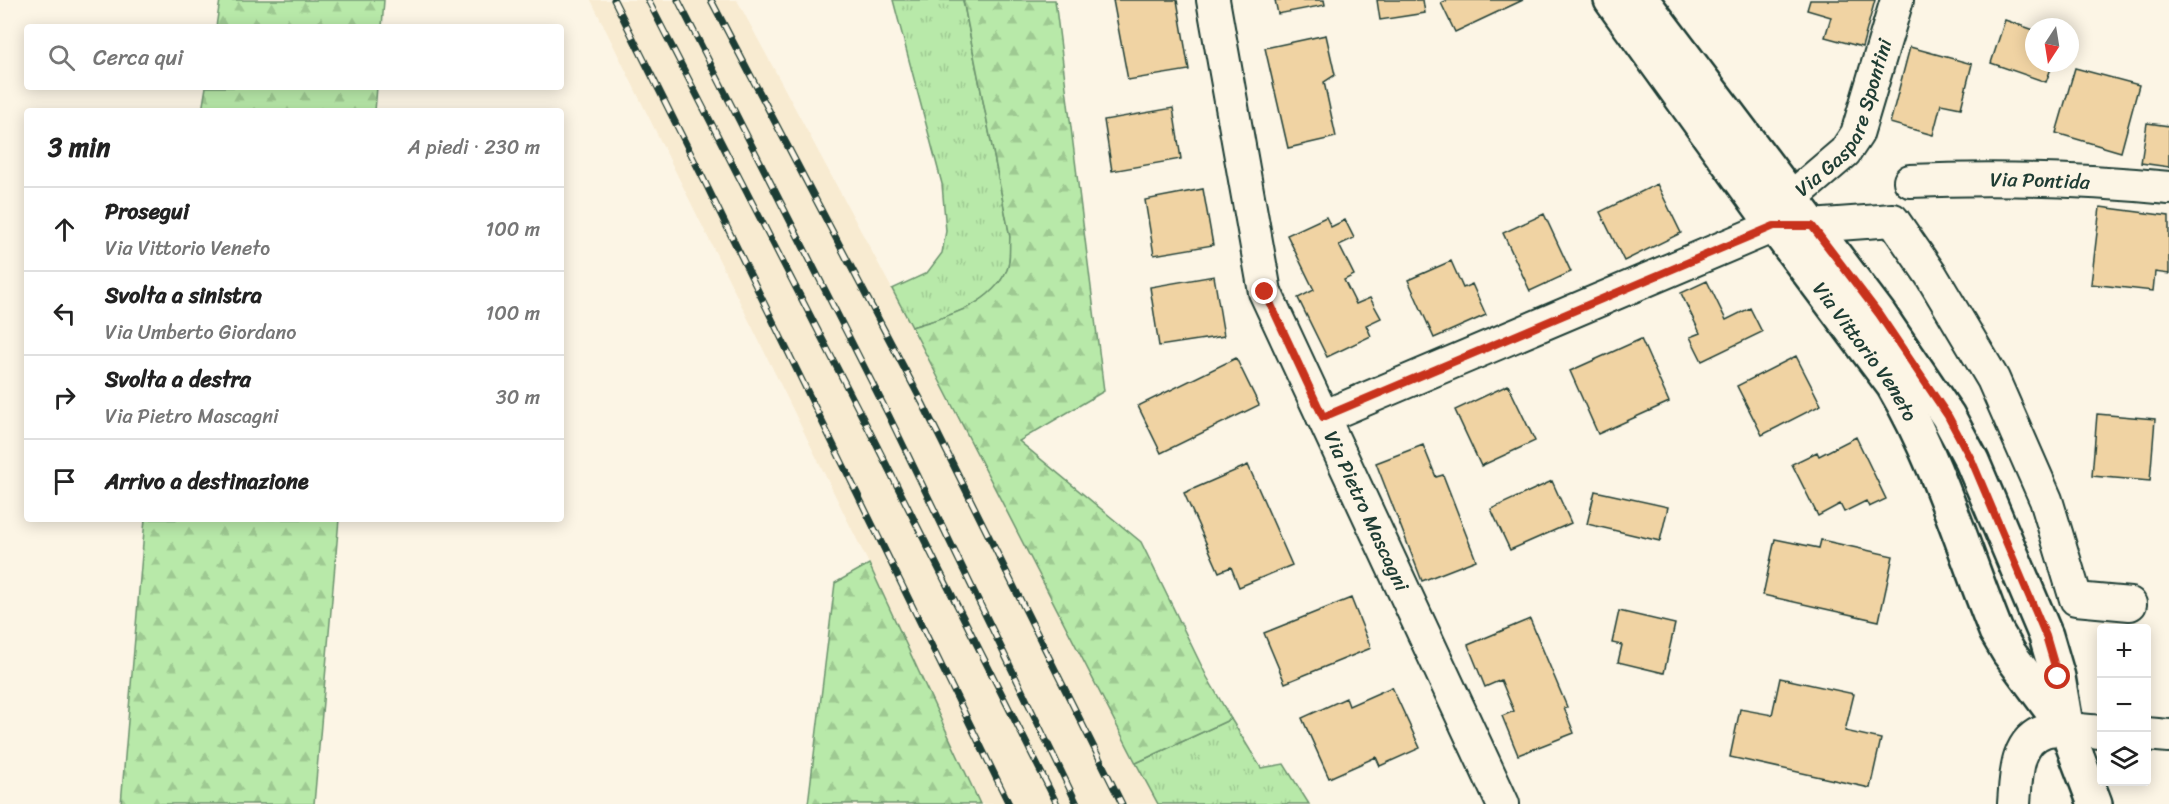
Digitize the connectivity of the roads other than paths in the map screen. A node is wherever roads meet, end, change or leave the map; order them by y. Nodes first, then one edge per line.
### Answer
1 (1213, 0) edge
2 (1611, 0) edge
3 (1642, 0) edge
4 (1897, 0) edge
5 (1910, 182) dead end
6 (2169, 188) edge
7 (1782, 212) junction
8 (1812, 226) junction
9 (1323, 417) junction
10 (2130, 604) dead end
11 (2067, 730) junction
12 (2097, 732) edge
13 (2151, 734) edge
14 (2169, 736) edge
15 (1503, 804) edge
16 (2014, 804) edge
17 (2096, 804) edge

1 - 9 street, Via Pietro Mascagni
2 - 7 street, Via Vittorio Veneto
3 - 7 street, Via Vittorio Veneto
4 - 7 street, Via Gaspare Spontini
5 - 6 street, Via Pontida
7 - 8 street, Via Vittorio Veneto
7 - 9 street, Via Gaspare Spontini
7 - 11 street, Via Vittorio Veneto
8 - 10 street
8 - 11 street, Via Vittorio Veneto
9 - 15 street, Via Pietro Mascagni
11 - 12 street
11 - 16 street
11 - 17 street
13 - 14 street

